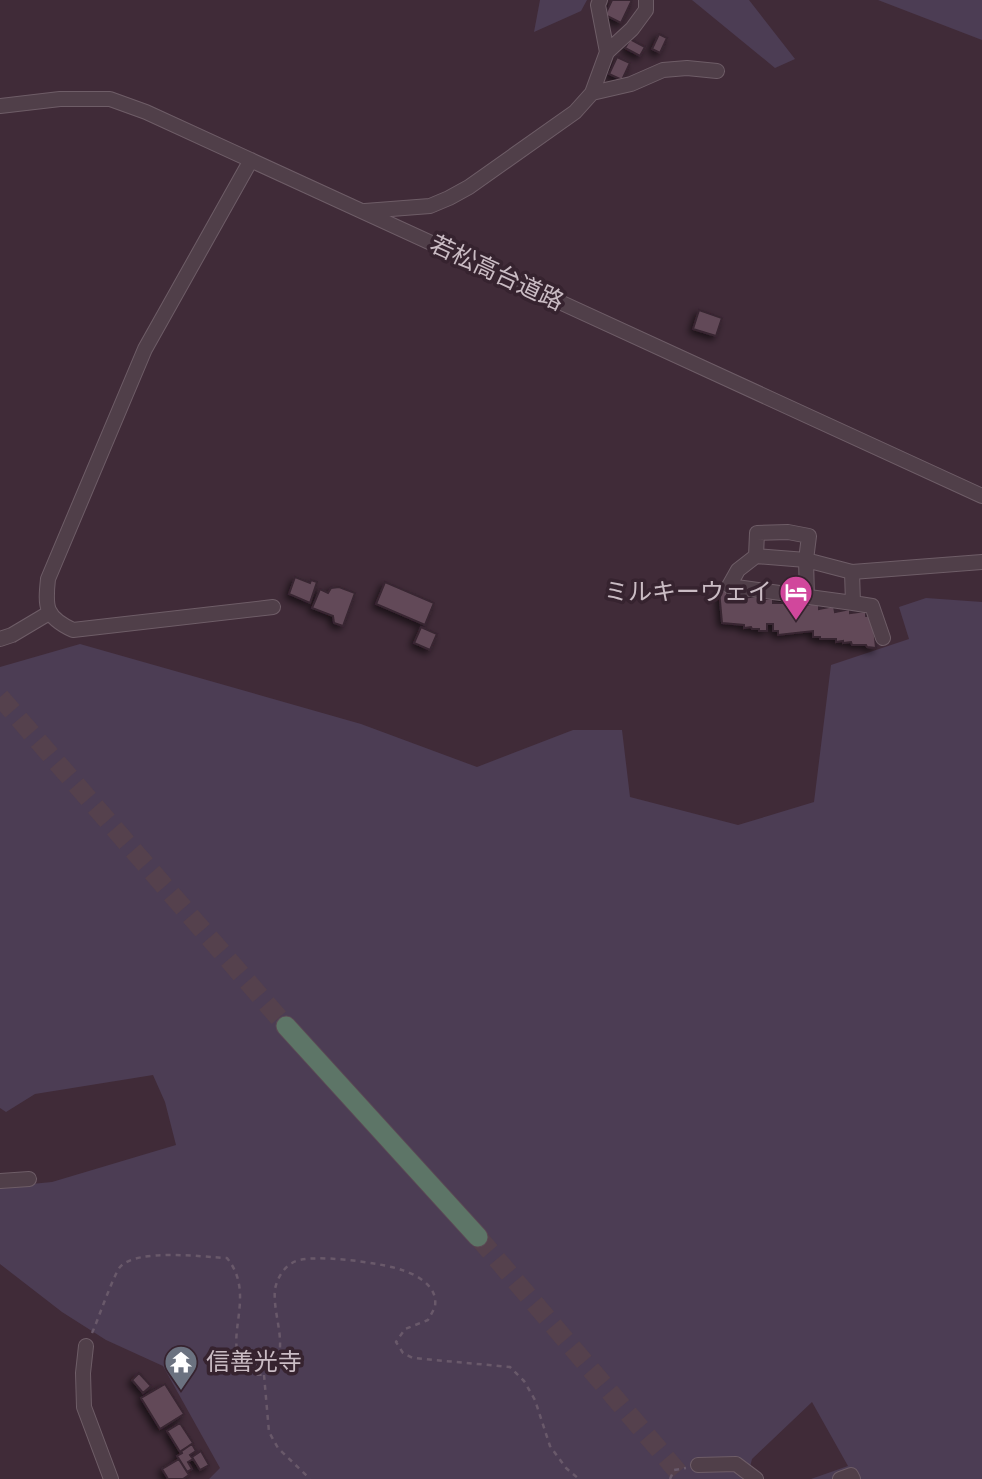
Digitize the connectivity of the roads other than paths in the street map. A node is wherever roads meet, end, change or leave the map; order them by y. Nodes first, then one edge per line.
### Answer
1 (600, 0) edge
2 (646, 0) edge
3 (607, 52) junction
4 (717, 71) dead end
5 (592, 93) junction
6 (0, 107) edge
7 (251, 160) junction
8 (364, 211) junction
9 (982, 496) edge
10 (756, 556) junction
11 (806, 560) junction
12 (982, 562) edge
13 (852, 572) junction
14 (807, 597) junction
15 (853, 603) junction
16 (273, 607) dead end
17 (49, 612) junction
18 (883, 638) dead end
19 (0, 639) edge
20 (286, 1026) tunnel mouth
21 (29, 1179) dead end
22 (0, 1181) edge
23 (478, 1237) tunnel mouth
24 (86, 1346) road end
25 (698, 1465) road end
26 (111, 1479) edge
27 (756, 1479) edge
28 (840, 1479) edge
29 (853, 1479) edge

1 - 3 street
2 - 3 street
3 - 5 street
4 - 5 street
5 - 8 street
6 - 7 street, 若松高台道路
7 - 8 street, 若松高台道路
7 - 17 street
8 - 9 street, 若松高台道路
10 - 11 street
10 - 11 street
10 - 14 street
11 - 13 street
11 - 14 street
12 - 13 street
13 - 15 street
14 - 15 street
15 - 18 street
16 - 17 street
17 - 19 street
20 - 23 highway
21 - 22 street
24 - 26 street
25 - 27 street
28 - 29 street

